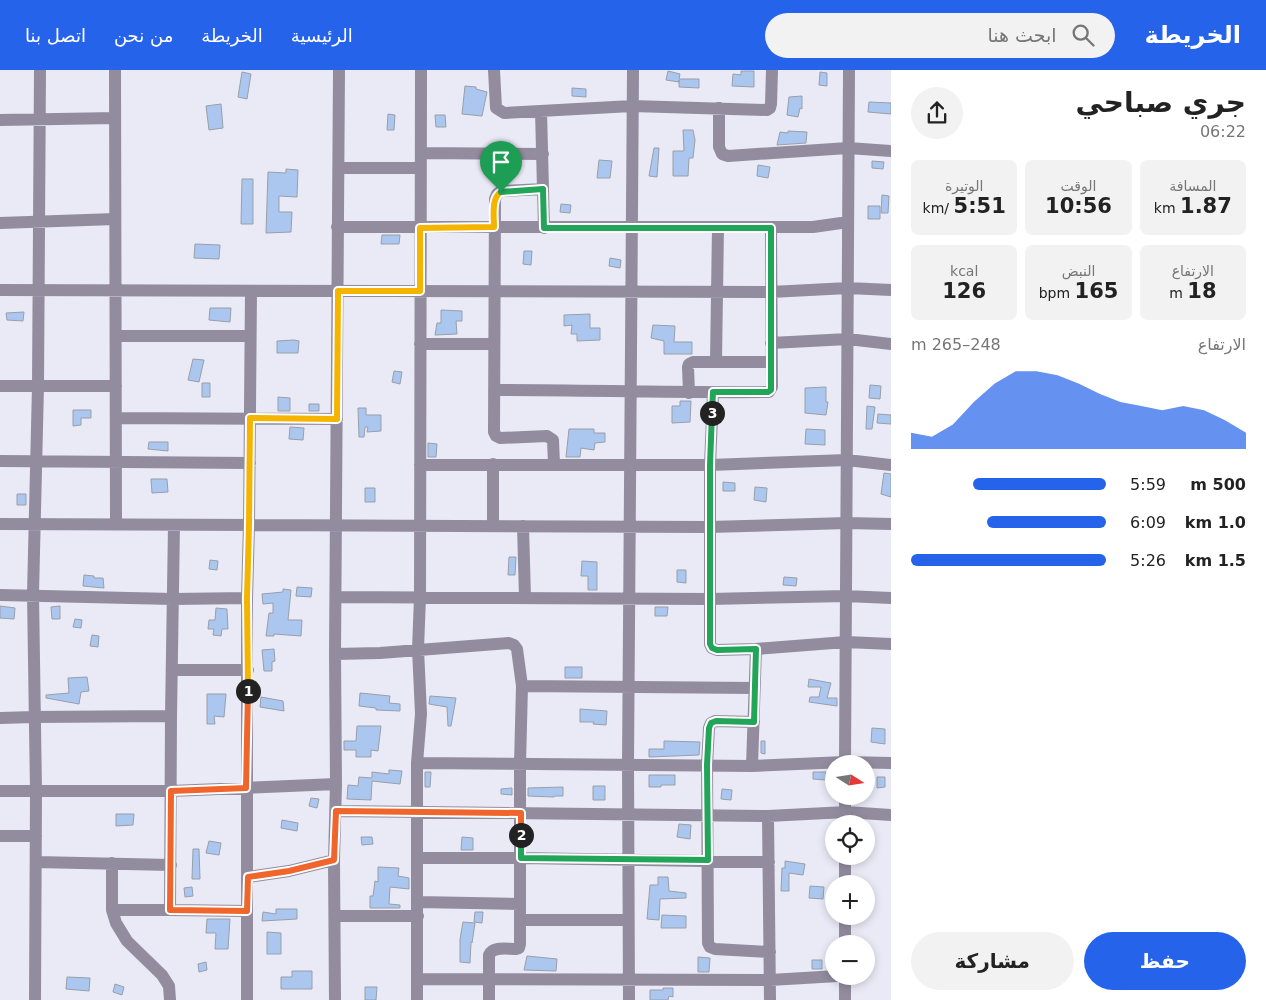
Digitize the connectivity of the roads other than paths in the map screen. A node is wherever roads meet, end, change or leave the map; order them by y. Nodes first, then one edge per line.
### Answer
1 (40, 70) edge
2 (115, 70) edge
3 (339, 70) edge
4 (421, 70) edge
5 (494, 70) edge
6 (633, 70) edge
7 (772, 70) edge
8 (849, 70) edge
9 (632, 106) junction
10 (719, 108) junction
11 (542, 111) junction
12 (115, 118) junction
13 (0, 120) edge
14 (40, 120) junction
15 (848, 148) junction
16 (891, 151) edge
17 (421, 153) junction
18 (542, 154) junction
19 (339, 168) junction
20 (421, 168) junction
21 (543, 189) junction
22 (115, 219) junction
23 (40, 221) junction
24 (848, 222) junction
25 (0, 223) edge
26 (338, 227) junction
27 (494, 227) junction
28 (632, 227) junction
29 (718, 227) junction
30 (420, 228) junction
31 (544, 228) junction
32 (771, 228) junction
33 (848, 288) junction
34 (0, 290) edge
35 (39, 290) junction
36 (116, 290) junction
37 (891, 290) edge
38 (251, 291) junction
39 (338, 291) junction
40 (420, 291) junction
41 (494, 291) junction
42 (632, 292) junction
43 (717, 292) junction
44 (771, 292) junction
45 (116, 336) junction
46 (250, 336) junction
47 (848, 339) junction
48 (771, 343) junction
49 (420, 344) junction
50 (494, 344) junction
51 (891, 344) edge
52 (716, 361) junction
53 (771, 362) junction
54 (0, 386) edge
55 (38, 386) junction
56 (116, 386) junction
57 (494, 390) junction
58 (630, 390) junction
59 (713, 392) junction
60 (689, 393) junction
61 (116, 418) junction
62 (250, 418) junction
63 (337, 419) junction
64 (847, 460) junction
65 (0, 461) edge
66 (36, 462) junction
67 (116, 462) junction
68 (250, 463) junction
69 (493, 464) junction
70 (554, 464) junction
71 (630, 464) junction
72 (420, 465) junction
73 (710, 465) junction
74 (891, 465) edge
75 (847, 522) junction
76 (0, 524) edge
77 (36, 524) junction
78 (116, 524) junction
79 (891, 524) edge
80 (174, 525) junction
81 (249, 525) junction
82 (337, 525) junction
83 (420, 526) junction
84 (493, 526) junction
85 (523, 526) junction
86 (631, 526) junction
87 (709, 527) junction
88 (33, 594) junction
89 (0, 595) edge
90 (336, 596) junction
91 (846, 596) junction
92 (247, 598) junction
93 (420, 598) junction
94 (525, 598) junction
95 (630, 598) junction
96 (891, 598) edge
97 (174, 599) junction
98 (710, 599) junction
99 (846, 642) junction
100 (891, 644) edge
101 (418, 649) junction
102 (756, 649) junction
103 (335, 654) junction
104 (172, 670) junction
105 (248, 670) junction
106 (522, 686) junction
107 (630, 688) junction
108 (754, 688) junction
109 (170, 716) junction
110 (34, 717) junction
111 (0, 718) edge
112 (754, 722) junction
113 (845, 755) edge
114 (418, 763) junction
115 (520, 764) junction
116 (628, 764) junction
117 (825, 764) edge
118 (875, 764) edge
119 (891, 764) edge
120 (707, 765) junction
121 (752, 766) junction
122 (336, 784) junction
123 (246, 788) junction
124 (0, 790) edge
125 (36, 791) junction
126 (171, 791) junction
127 (336, 811) junction
128 (418, 812) junction
129 (521, 813) junction
130 (629, 814) junction
131 (708, 815) junction
132 (891, 815) edge
133 (768, 816) junction
134 (875, 816) edge
135 (825, 817) edge
136 (0, 836) edge
137 (36, 836) junction
138 (418, 858) junction
139 (521, 858) junction
140 (334, 860) junction
141 (628, 860) junction
142 (708, 860) junction
143 (36, 862) junction
144 (769, 862) junction
145 (112, 863) junction
146 (171, 865) junction
147 (248, 877) junction
148 (418, 902) junction
149 (520, 904) junction
150 (112, 910) junction
151 (170, 910) junction
152 (247, 911) junction
153 (335, 916) junction
154 (418, 916) junction
155 (520, 920) junction
156 (628, 920) junction
157 (770, 952) junction
158 (825, 977) edge
159 (417, 979) junction
160 (489, 979) junction
161 (630, 979) junction
162 (770, 980) junction
163 (845, 985) edge
164 (35, 1000) edge
165 (170, 1000) edge
166 (247, 1000) edge
167 (335, 1000) edge
168 (418, 1000) edge
169 (489, 1000) edge
170 (629, 1000) edge
171 (770, 1000) edge
172 (845, 1000) edge

1 - 14 street
2 - 12 street
3 - 19 street
4 - 17 street
5 - 11 street
6 - 9 street
7 - 10 street
8 - 15 street
9 - 10 street
9 - 11 street
9 - 28 street
10 - 15 street
11 - 18 street
12 - 14 street
12 - 22 street
13 - 14 street
14 - 23 street
15 - 16 street
15 - 24 street
17 - 18 street
17 - 20 street
18 - 21 street
19 - 20 street
19 - 26 street
20 - 30 street
21 - 27 street
21 - 31 street
22 - 23 street
22 - 36 street
23 - 25 street
23 - 35 street
24 - 32 street
24 - 33 street
26 - 30 street
26 - 39 street
27 - 30 street
27 - 31 street
27 - 41 street
28 - 29 street
28 - 31 street
28 - 42 street
29 - 32 street
29 - 43 street
30 - 40 street
32 - 44 street
33 - 37 street
33 - 44 street
33 - 47 street
34 - 35 street
35 - 36 street
35 - 55 street
36 - 38 street
36 - 45 street
38 - 39 street
38 - 46 street
39 - 40 street
39 - 63 street
40 - 41 street
40 - 49 street
41 - 42 street
41 - 50 street
42 - 43 street
42 - 58 street
43 - 44 street
43 - 52 street
44 - 48 street
45 - 46 street
45 - 56 street
46 - 62 street
47 - 48 street
47 - 51 street
47 - 64 street
48 - 53 street
49 - 50 street
49 - 72 street
50 - 57 street
52 - 53 street
52 - 60 street
53 - 59 street
54 - 55 street
55 - 56 street
55 - 66 street
56 - 61 street
57 - 58 street
57 - 70 street
58 - 60 street
58 - 71 street
59 - 60 street
59 - 73 street
61 - 62 street
61 - 67 street
62 - 63 street
62 - 68 street
63 - 82 street
64 - 73 street
64 - 74 street
64 - 75 street
65 - 66 street
66 - 67 street
66 - 77 street
67 - 68 street
67 - 78 street
68 - 81 street
69 - 70 street
69 - 72 street
69 - 84 street
70 - 71 street
71 - 73 street
71 - 86 street
72 - 83 street
73 - 87 street
75 - 79 street
75 - 87 street
75 - 91 street
76 - 77 street
77 - 78 street
77 - 88 street
78 - 80 street
80 - 81 street
80 - 97 street
81 - 82 street
81 - 92 street
82 - 83 street
82 - 90 street
83 - 84 street
83 - 93 street
84 - 85 street
85 - 86 street
85 - 94 street
86 - 87 street
86 - 95 street
87 - 98 street
88 - 89 street
88 - 97 street
88 - 110 street
90 - 93 street
90 - 103 street
91 - 96 street
91 - 98 street
91 - 99 street
92 - 97 street
92 - 105 street
93 - 94 street
93 - 101 street
94 - 95 street
95 - 98 street
95 - 107 street
97 - 104 street
98 - 102 street
99 - 100 street
99 - 102 street
99 - 113 street
101 - 103 street
101 - 106 street
101 - 114 street
102 - 108 street
103 - 122 street
104 - 105 street
104 - 109 street
105 - 123 street
106 - 107 street
106 - 115 street
107 - 108 street
107 - 116 street
108 - 112 street
109 - 110 street
109 - 126 street
110 - 111 street
110 - 125 street
112 - 120 street
112 - 121 street
114 - 115 street
114 - 128 street
115 - 116 street
115 - 129 street
116 - 120 street
116 - 130 street
117 - 121 street
118 - 119 street
120 - 121 street
120 - 131 street
122 - 123 street
122 - 127 street
123 - 126 street
123 - 147 street
124 - 125 street
125 - 126 street
125 - 137 street
126 - 146 street
127 - 128 street
127 - 140 street
128 - 129 street
128 - 138 street
129 - 130 street
129 - 139 street
130 - 131 street
130 - 141 street
131 - 133 street
131 - 142 street
132 - 134 street
133 - 135 street
133 - 144 street
136 - 137 street
137 - 143 street
138 - 139 street
138 - 148 street
139 - 141 street
139 - 149 street
140 - 147 street
140 - 153 street
141 - 142 street
141 - 156 street
142 - 144 street
142 - 157 street
143 - 145 street
143 - 164 street
144 - 157 street
145 - 146 street
145 - 150 street
146 - 151 street
147 - 152 street
148 - 149 street
148 - 154 street
149 - 155 street
150 - 151 street
150 - 165 street
151 - 152 street
152 - 166 street
153 - 154 street
153 - 167 street
154 - 159 street
155 - 156 street
155 - 160 street
156 - 161 street
157 - 162 street
158 - 162 street
159 - 160 street
159 - 168 street
160 - 161 street
160 - 169 street
161 - 162 street
161 - 170 street
162 - 171 street
163 - 172 street

